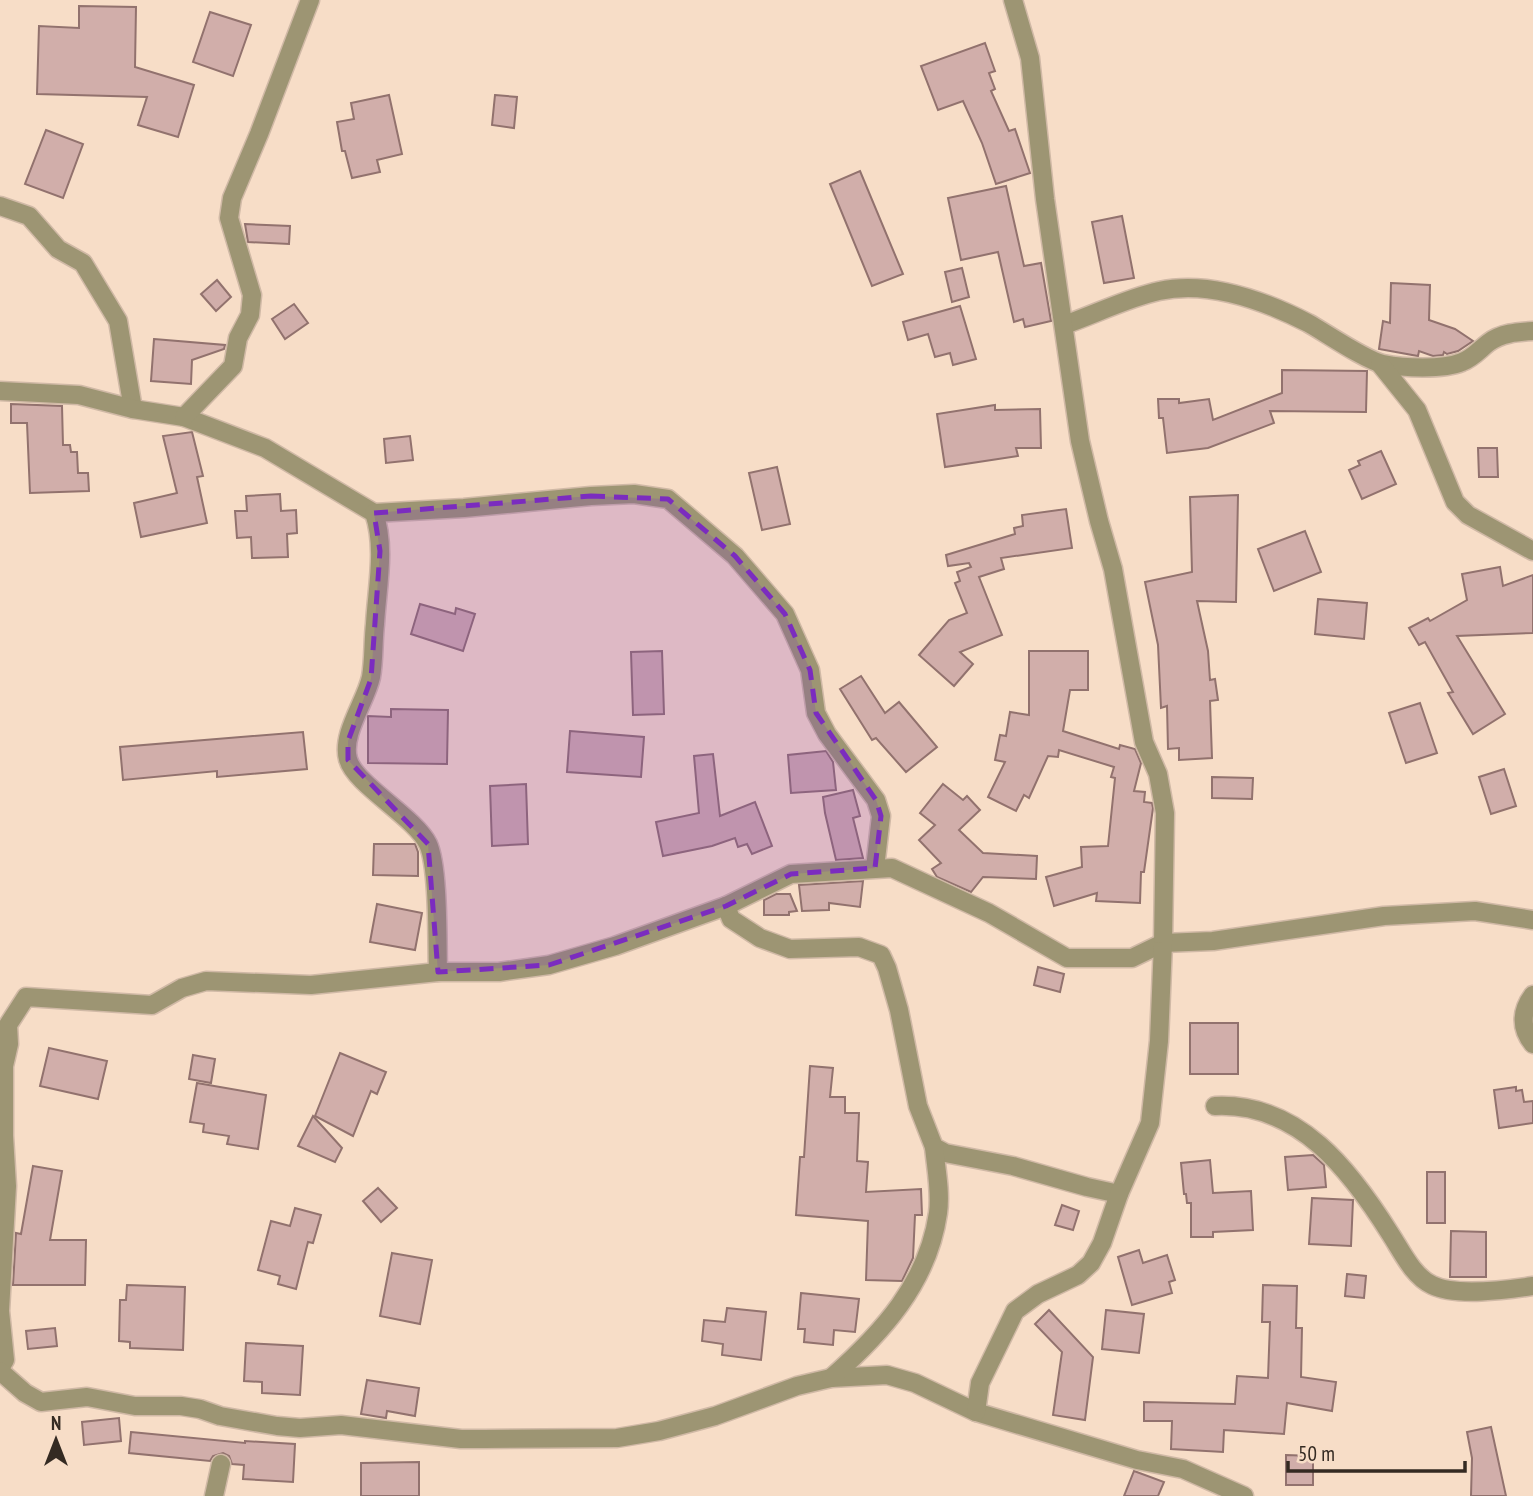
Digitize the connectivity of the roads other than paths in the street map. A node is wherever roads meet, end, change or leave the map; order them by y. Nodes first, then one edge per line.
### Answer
1 (310, 0) edge
2 (1013, 0) edge
3 (0, 206) edge
4 (1064, 325) junction
5 (1533, 331) edge
6 (1380, 364) junction
7 (0, 391) edge
8 (133, 409) junction
9 (184, 417) junction
10 (374, 513) junction
11 (1533, 551) edge
12 (875, 868) junction
13 (726, 906) junction
14 (1533, 920) edge
15 (1163, 943) junction
16 (438, 972) junction
17 (1533, 995) edge
18 (1533, 1044) edge
19 (1215, 1105) dead end
20 (934, 1147) junction
21 (1119, 1194) junction
22 (1533, 1286) edge
23 (0, 1369) edge
24 (831, 1378) junction
25 (976, 1412) junction
26 (221, 1464) dead end
27 (214, 1496) edge
28 (1244, 1496) edge

1 - 9 street
2 - 4 street
3 - 8 street
4 - 6 street
4 - 15 street
5 - 6 street
6 - 11 street
7 - 8 street
8 - 9 street
9 - 10 street
10 - 12 street
10 - 16 street
12 - 13 street
12 - 15 street
13 - 16 street
13 - 20 street
14 - 15 street
15 - 21 street
16 - 23 street
17 - 18 street
19 - 22 street
20 - 21 street
20 - 24 street
21 - 25 street
23 - 24 street
24 - 25 street
25 - 28 street
26 - 27 street

